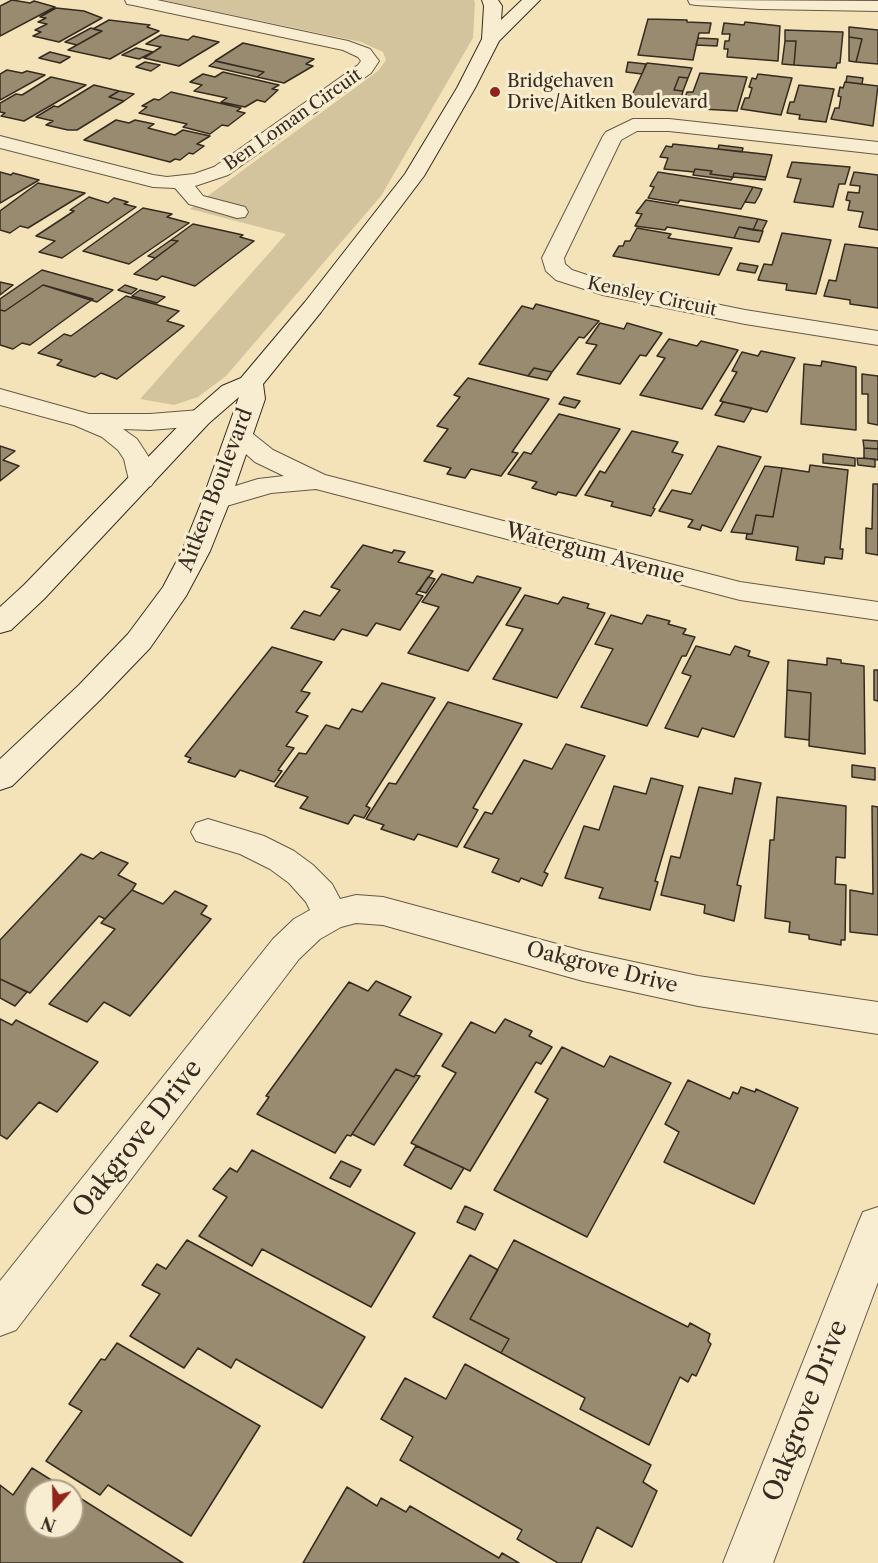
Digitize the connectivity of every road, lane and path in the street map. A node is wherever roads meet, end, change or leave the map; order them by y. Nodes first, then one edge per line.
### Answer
1 (133, 0) edge
2 (490, 0) edge
3 (532, 0) edge
4 (696, 0) edge
5 (833, 0) edge
6 (878, 6) edge
7 (491, 39) junction
8 (0, 142) edge
9 (878, 148) edge
10 (181, 183) junction
11 (237, 212) dead end
12 (878, 338) edge
13 (250, 383) junction
14 (0, 397) edge
15 (200, 418) junction
16 (83, 420) junction
17 (239, 435) junction
18 (142, 480) junction
19 (316, 481) junction
20 (216, 501) junction
21 (878, 611) edge
22 (0, 623) edge
23 (0, 778) edge
24 (208, 832) dead end
25 (330, 916) junction
26 (878, 1018) edge
27 (878, 1226) edge
28 (0, 1315) edge
29 (748, 1563) edge

1 - 10 street, Ben Loman Circuit
2 - 7 street, Aitken Boulevard
3 - 7 street, Aitken Boulevard
4 - 6 street
5 - 6 street
7 - 13 street, Aitken Boulevard
8 - 10 street, Ben Loman Circuit
9 - 12 street, Kensley Circuit
10 - 11 street
13 - 15 street, Aitken Boulevard
13 - 17 street, Aitken Boulevard
14 - 16 street
15 - 16 street
15 - 18 street, Aitken Boulevard
16 - 18 street
17 - 19 street
17 - 20 street, Aitken Boulevard
18 - 22 street, Aitken Boulevard
19 - 20 street
19 - 21 street, Watergum Avenue
20 - 23 street, Aitken Boulevard
24 - 25 street
25 - 26 street, Oakgrove Drive
25 - 28 street, Oakgrove Drive
27 - 29 street, Oakgrove Drive

